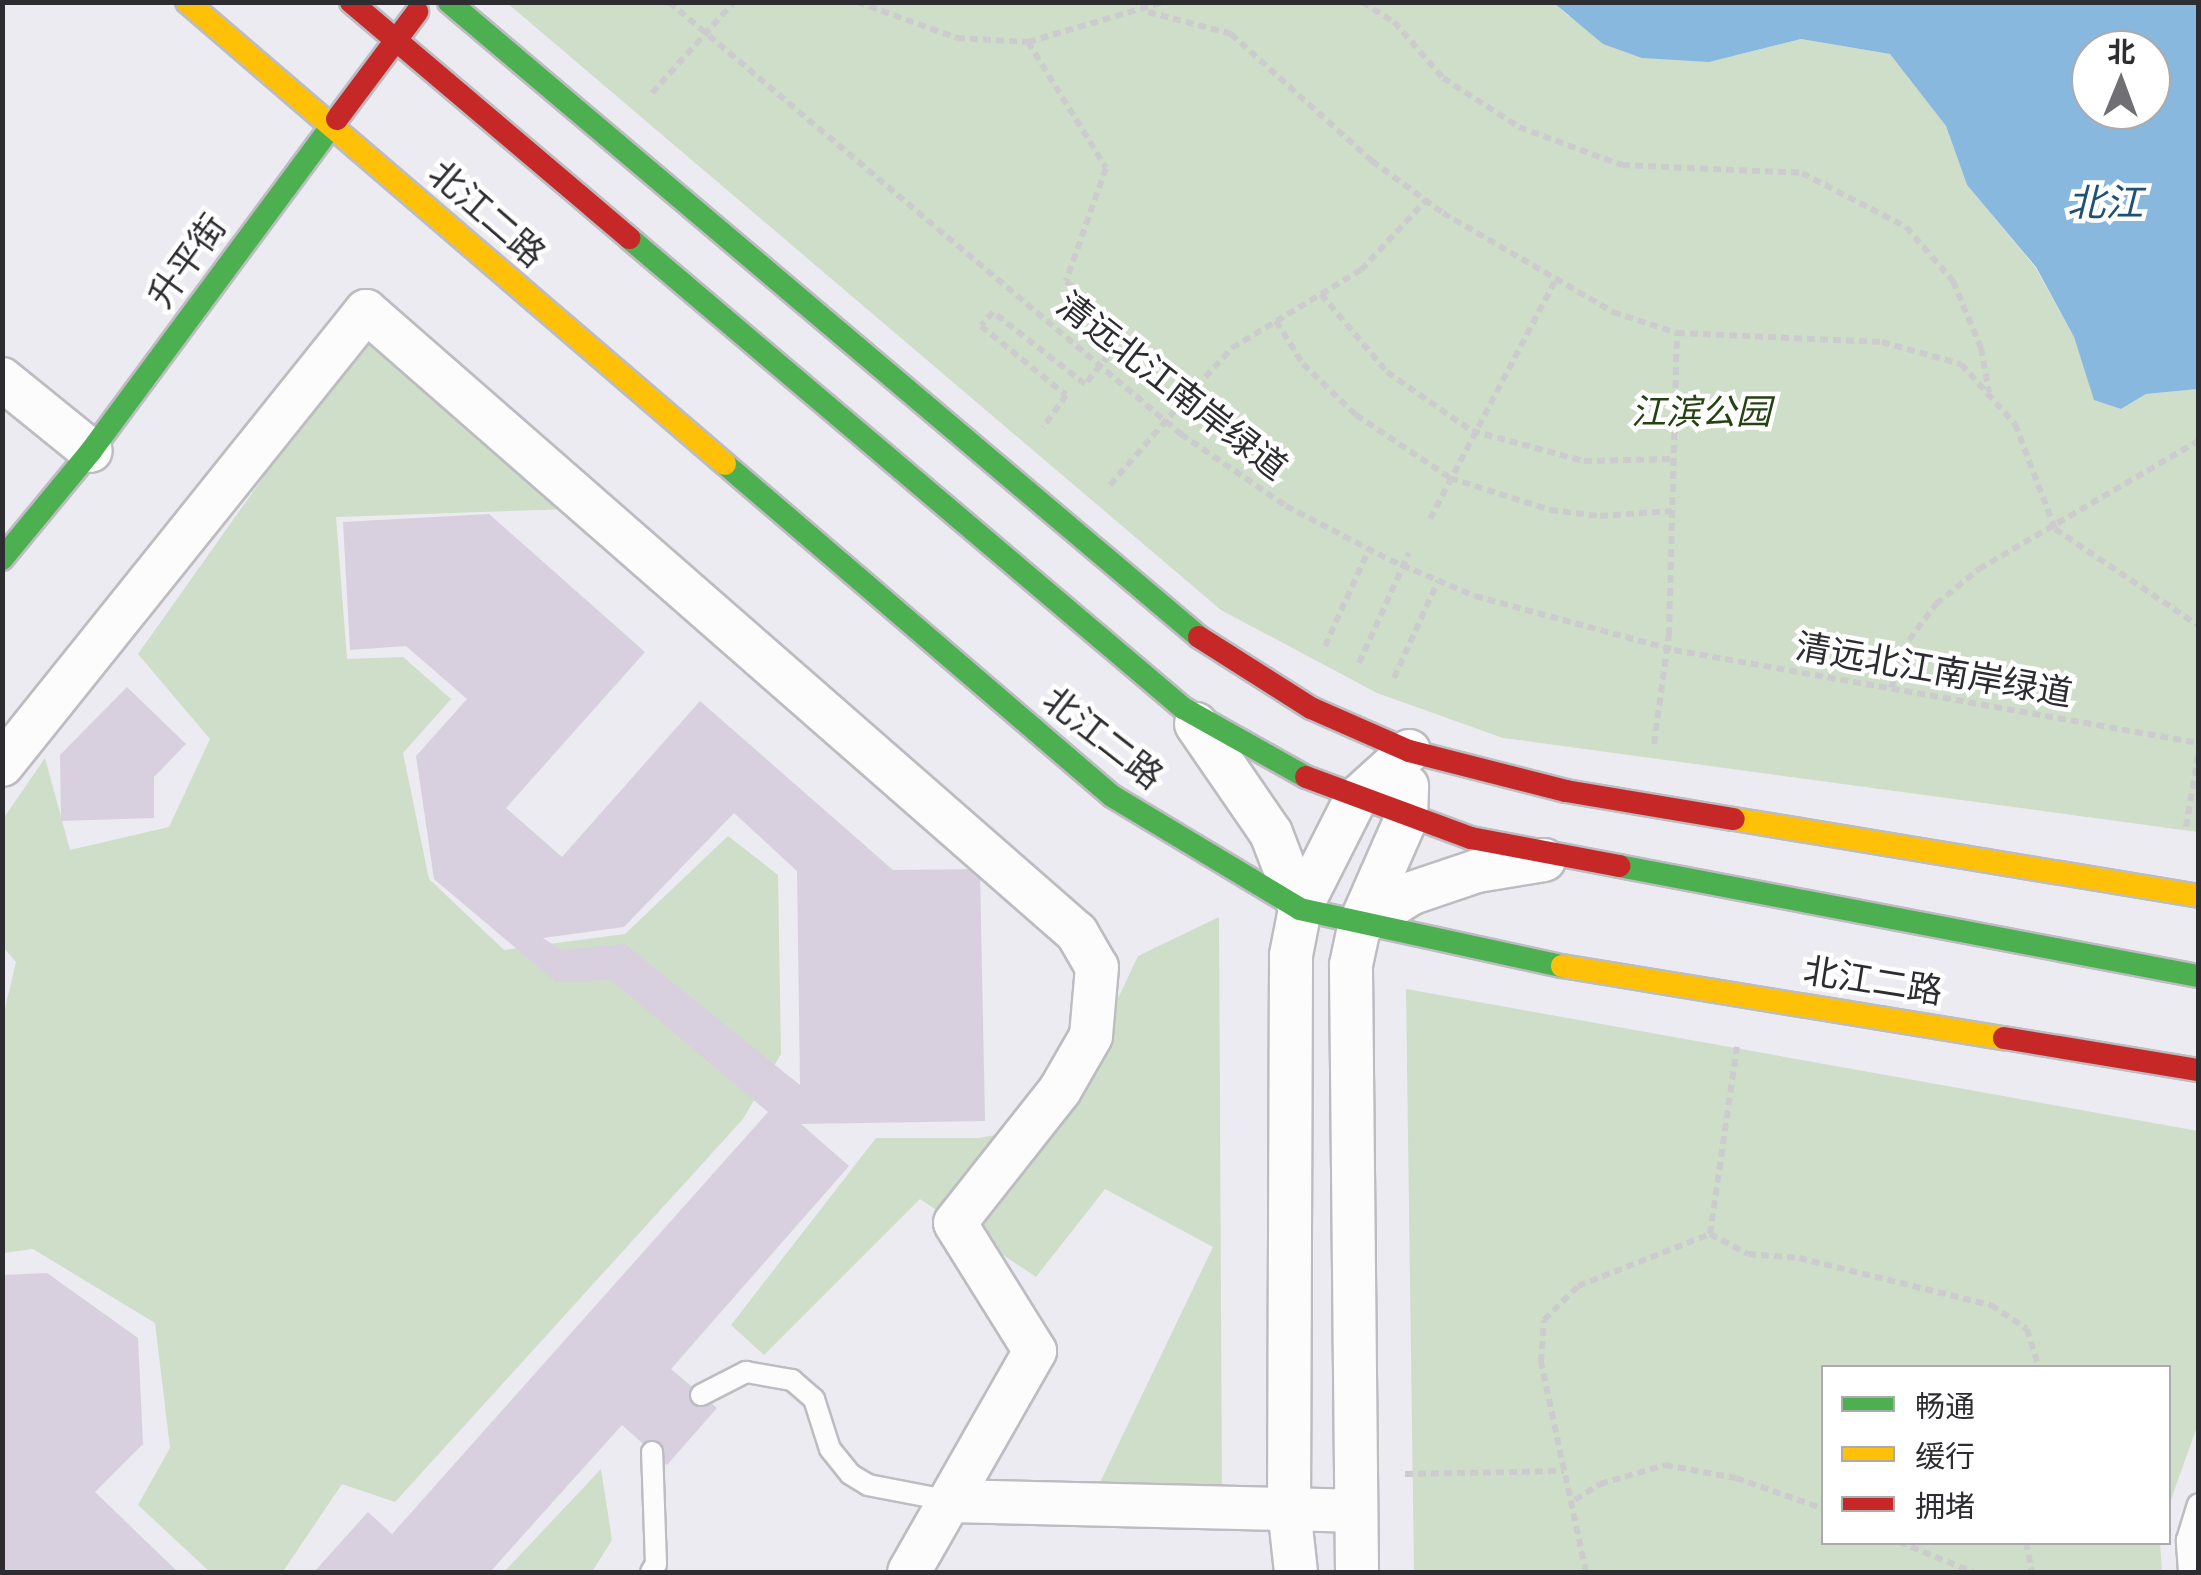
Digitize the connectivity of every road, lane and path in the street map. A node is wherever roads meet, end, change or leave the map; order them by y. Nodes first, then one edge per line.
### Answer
1 (187, 2) edge
2 (351, 2) edge
3 (425, 2) edge
4 (449, 2) edge
5 (669, 2) edge
6 (734, 2) edge
7 (857, 2) edge
8 (1164, 2) edge
9 (1362, 2) edge
10 (1148, 12) junction
11 (706, 35) junction
12 (394, 40) junction
13 (1028, 42) junction
14 (652, 94) dead end
15 (330, 125) junction
16 (1426, 200) junction
17 (1555, 281) junction
18 (1321, 294) junction
19 (1276, 321) junction
20 (1677, 332) junction
21 (1101, 367) junction
22 (2, 379) edge
23 (1990, 396) junction
24 (1043, 428) dead end
25 (1472, 431) junction
26 (2198, 441) edge
27 (91, 452) junction
28 (1673, 458) junction
29 (1450, 478) junction
30 (1110, 485) dead end
31 (1672, 511) junction
32 (1430, 519) dead end
33 (2054, 529) junction
34 (1369, 549) junction
35 (1409, 554) dead end
36 (2, 559) edge
37 (1438, 580) junction
38 (2198, 625) edge
39 (1326, 646) dead end
40 (1359, 663) dead end
41 (1394, 678) dead end
42 (1891, 688) junction
43 (1183, 708) junction
44 (2198, 743) edge
45 (1654, 744) dead end
46 (1409, 750) junction
47 (2198, 755) edge
48 (2, 766) edge
49 (1355, 800) junction
50 (1406, 819) junction
51 (2186, 827) dead end
52 (1560, 857) junction
53 (2198, 896) edge
54 (1300, 908) junction
55 (1359, 926) junction
56 (2198, 976) edge
57 (1739, 1029) dead end
58 (2198, 1070) edge
59 (1710, 1234) junction
60 (2038, 1365) edge
61 (700, 1394) dead end
62 (652, 1452) dead end
63 (1564, 1471) junction
64 (1353, 1492) junction
65 (1575, 1500) junction
66 (951, 1501) junction
67 (2198, 1505) edge
68 (1821, 1507) edge
69 (1289, 1509) junction
70 (1907, 1545) edge
71 (2027, 1545) edge
72 (651, 1572) edge
73 (909, 1572) edge
74 (1296, 1572) edge
75 (1358, 1572) edge
76 (1586, 1572) edge
77 (1973, 1572) edge
78 (2032, 1572) edge
79 (2189, 1572) edge

1 - 15 main road, 北江二路
2 - 12 main road, 北江二路
3 - 12 main road, 升平街
4 - 46 main road
5 - 11 path, 清远北江南岸绿道
6 - 11 path
7 - 13 path
8 - 10 path
9 - 23 path
10 - 13 path
10 - 16 path
11 - 14 path
11 - 21 path, 清远北江南岸绿道
12 - 15 main road, 升平街
12 - 43 main road, 北江二路
13 - 21 path
15 - 27 main road, 升平街
15 - 54 main road, 北江二路
16 - 17 path
16 - 18 path
17 - 20 path
17 - 25 path
18 - 19 path
18 - 25 path
19 - 29 path
19 - 30 path, bridge
20 - 23 path
20 - 28 path
21 - 24 path
21 - 34 path, 清远北江南岸绿道
22 - 27 street
23 - 33 path
25 - 28 path
25 - 29 path
26 - 33 path
27 - 36 main road, 升平街
28 - 31 path
29 - 31 path
29 - 32 path
31 - 45 path, bridge
33 - 38 path
33 - 42 path
34 - 37 path, 清远北江南岸绿道
34 - 39 path
35 - 40 path, bridge
37 - 41 path
37 - 42 path, 清远北江南岸绿道
42 - 44 path, 清远北江南岸绿道
43 - 49 main road, 北江二路
43 - 54 street
46 - 49 street
46 - 50 street
46 - 53 main road
47 - 51 path
48 - 66 street
49 - 50 main road, 北江二路
49 - 54 street
50 - 52 main road, 北江二路
50 - 55 street
52 - 55 street
52 - 56 main road, 北江二路
54 - 55 main road, 北江二路
54 - 69 street
55 - 58 main road, 北江二路
55 - 64 street
57 - 59 path
59 - 60 path
59 - 63 path
61 - 66 lane
62 - 72 lane
63 - 64 path
63 - 65 path
64 - 69 street
64 - 75 street
65 - 68 path
65 - 76 path
66 - 69 street
66 - 73 street
67 - 79 lane
69 - 74 street
70 - 77 path
71 - 78 path

